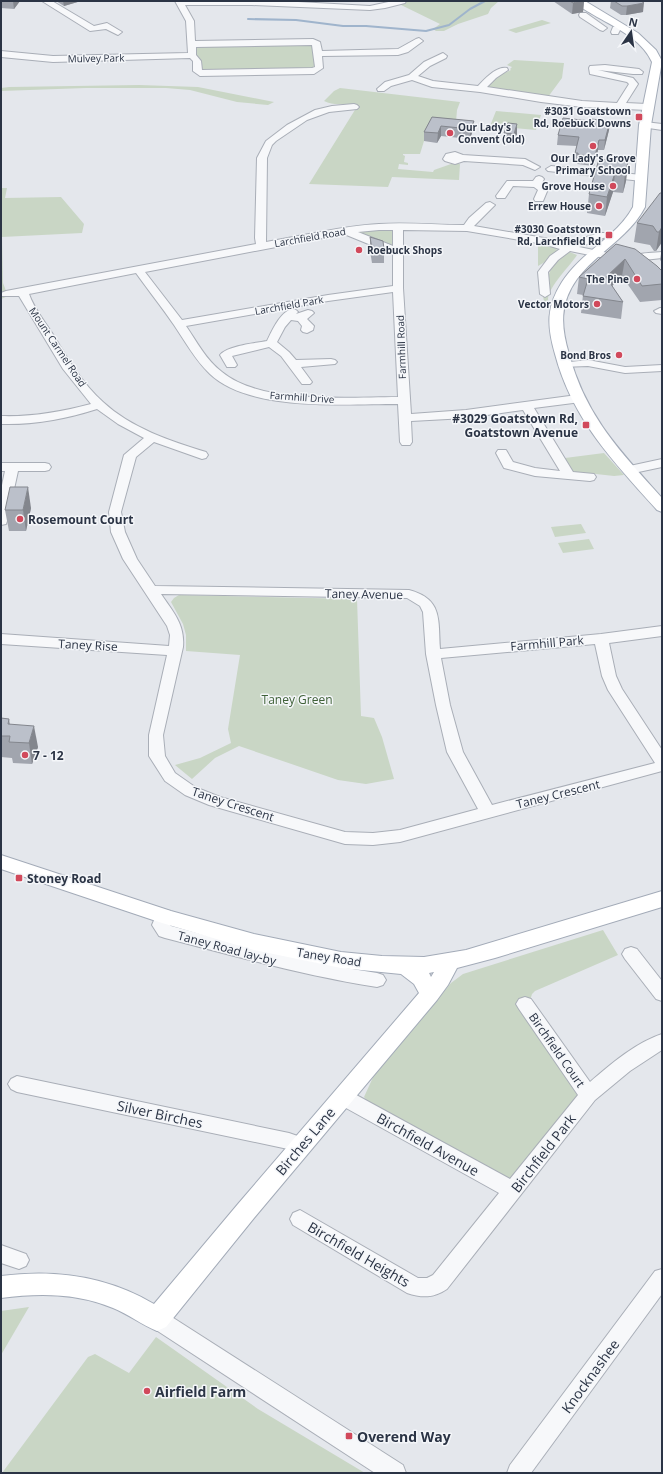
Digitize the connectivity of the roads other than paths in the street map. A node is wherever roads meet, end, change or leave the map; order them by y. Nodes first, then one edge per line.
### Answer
1 (46, 1) edge
2 (402, 1) edge
3 (579, 1) edge
4 (180, 2) edge
5 (600, 15) junction
6 (602, 28) dead end
7 (118, 32) dead end
8 (419, 41) dead end
9 (1, 49) edge
10 (192, 50) junction
11 (1, 54) edge
12 (318, 54) junction
13 (443, 56) dead end
14 (62, 57) junction
15 (660, 60) edge
16 (504, 70) dead end
17 (640, 72) dead end
18 (412, 77) junction
19 (381, 89) dead end
20 (480, 89) junction
21 (620, 106) junction
22 (354, 107) dead end
23 (647, 107) junction
24 (644, 125) junction
25 (662, 127) edge
26 (436, 157) dead end
27 (543, 169) junction
28 (642, 178) junction
29 (537, 184) junction
30 (501, 196) dead end
31 (539, 199) dead end
32 (490, 205) dead end
33 (398, 226) junction
34 (467, 228) junction
35 (344, 231) junction
36 (602, 235) dead end
37 (261, 242) junction
38 (569, 247) junction
39 (398, 252) junction
40 (595, 253) junction
41 (662, 255) edge
42 (634, 260) junction
43 (647, 267) edge
44 (138, 269) junction
45 (398, 288) junction
46 (25, 291) junction
47 (6, 294) dead end
48 (545, 294) dead end
49 (180, 324) junction
50 (307, 330) dead end
51 (271, 343) junction
52 (331, 362) dead end
53 (564, 362) junction
54 (230, 364) dead end
55 (294, 364) junction
56 (662, 368) edge
57 (306, 382) dead end
58 (577, 399) junction
59 (403, 400) junction
60 (99, 405) junction
61 (527, 406) junction
62 (406, 418) junction
63 (1, 420) edge
64 (152, 438) junction
65 (406, 442) dead end
66 (502, 453) dead end
67 (202, 455) dead end
68 (662, 463) edge
69 (7, 467) edge
70 (45, 467) dead end
71 (629, 470) junction
72 (569, 475) junction
73 (590, 477) dead end
74 (662, 507) edge
75 (1, 521) edge
76 (152, 590) junction
77 (662, 631) edge
78 (601, 638) junction
79 (1, 639) edge
80 (175, 651) junction
81 (433, 654) junction
82 (662, 762) edge
83 (662, 766) edge
84 (488, 812) junction
85 (1, 862) edge
86 (662, 899) edge
87 (164, 916) junction
88 (631, 954) dead end
89 (450, 961) junction
90 (405, 965) junction
91 (377, 980) dead end
92 (430, 994) junction
93 (662, 994) edge
94 (525, 1004) dead end
95 (662, 1041) edge
96 (17, 1084) dead end
97 (589, 1096) junction
98 (343, 1097) junction
99 (302, 1146) junction
100 (514, 1191) junction
101 (300, 1219) dead end
102 (1, 1254) edge
103 (20, 1260) dead end
104 (662, 1278) edge
105 (440, 1282) joint
106 (1, 1287) edge
107 (157, 1319) junction
108 (395, 1473) edge
109 (518, 1473) edge

1 - 7 street
2 - 4 street
3 - 5 main road
4 - 10 street
5 - 6 street
5 - 15 main road
8 - 12 street
9 - 14 street, Mulvey Park
10 - 12 street, Mulvey Park
10 - 12 street
10 - 14 street, Mulvey Park
11 - 14 street, Mulvey Park
13 - 18 street
15 - 23 main road
16 - 20 street
17 - 21 street
18 - 19 street
18 - 20 street
20 - 21 street
21 - 23 street
22 - 37 street
23 - 24 main road
24 - 25 street
24 - 28 main road
26 - 27 street
27 - 28 street
27 - 29 street
28 - 40 main road
29 - 30 street
29 - 31 street
32 - 34 street
33 - 34 street, Larchfield Road
33 - 35 street, Larchfield Road
33 - 39 street, Farmhill Road
34 - 38 street, Larchfield Road
35 - 37 street, Larchfield Road
35 - 39 street
36 - 38 street
37 - 44 street, Larchfield Road
38 - 40 street, Larchfield Road
38 - 48 street
39 - 45 street, Farmhill Road
40 - 42 street, Larchfield Road
40 - 53 main road
41 - 42 street
42 - 43 street
44 - 46 street, Larchfield Road
44 - 49 street, Farmhill Drive
45 - 49 street, Larchfield Park
45 - 59 street, Farmhill Road
46 - 47 street, Larchfield Road
46 - 60 street, Mount Carmel Road
49 - 59 street, Farmhill Drive
50 - 51 street
51 - 54 street
51 - 55 street
52 - 55 street
53 - 56 street
53 - 58 main road
55 - 57 street
58 - 61 street
58 - 71 main road
59 - 62 street, Farmhill Road
60 - 63 street
60 - 64 street, Mount Carmel Road
61 - 62 street
61 - 72 street
62 - 65 street, Farmhill Road
64 - 67 street, Mount Carmel Road
64 - 76 street, Taney Crescent
66 - 72 street
68 - 71 street
69 - 70 street
69 - 75 street
71 - 74 main road
72 - 73 street
76 - 80 street, Taney Crescent
76 - 81 street, Taney Avenue
77 - 78 street, Farmhill Park
78 - 81 street, Farmhill Park
78 - 82 street
79 - 80 street, Taney Rise
80 - 84 street, Taney Crescent
81 - 84 street, Taney Avenue
83 - 84 street, Taney Crescent
85 - 87 main road, Taney Road
86 - 89 main road, Taney Road
87 - 90 main road, Taney Road
87 - 91 street, Taney Road lay-by
88 - 93 street
89 - 90 main road, Taney Road
89 - 92 main road, Birches Lane
90 - 92 main road
92 - 98 main road, Birches Lane
94 - 97 street, Birchfield Court
95 - 97 street, Birchfield Park
96 - 99 street, Silver Birches
97 - 100 street, Birchfield Park
98 - 99 main road, Birches Lane
98 - 100 street, Birchfield Avenue
99 - 107 main road, Birches Lane
100 - 105 street, Birchfield Park
101 - 105 street, Birchfield Heights
102 - 103 street
104 - 109 street, Knocknashee
106 - 107 main road
107 - 108 street

